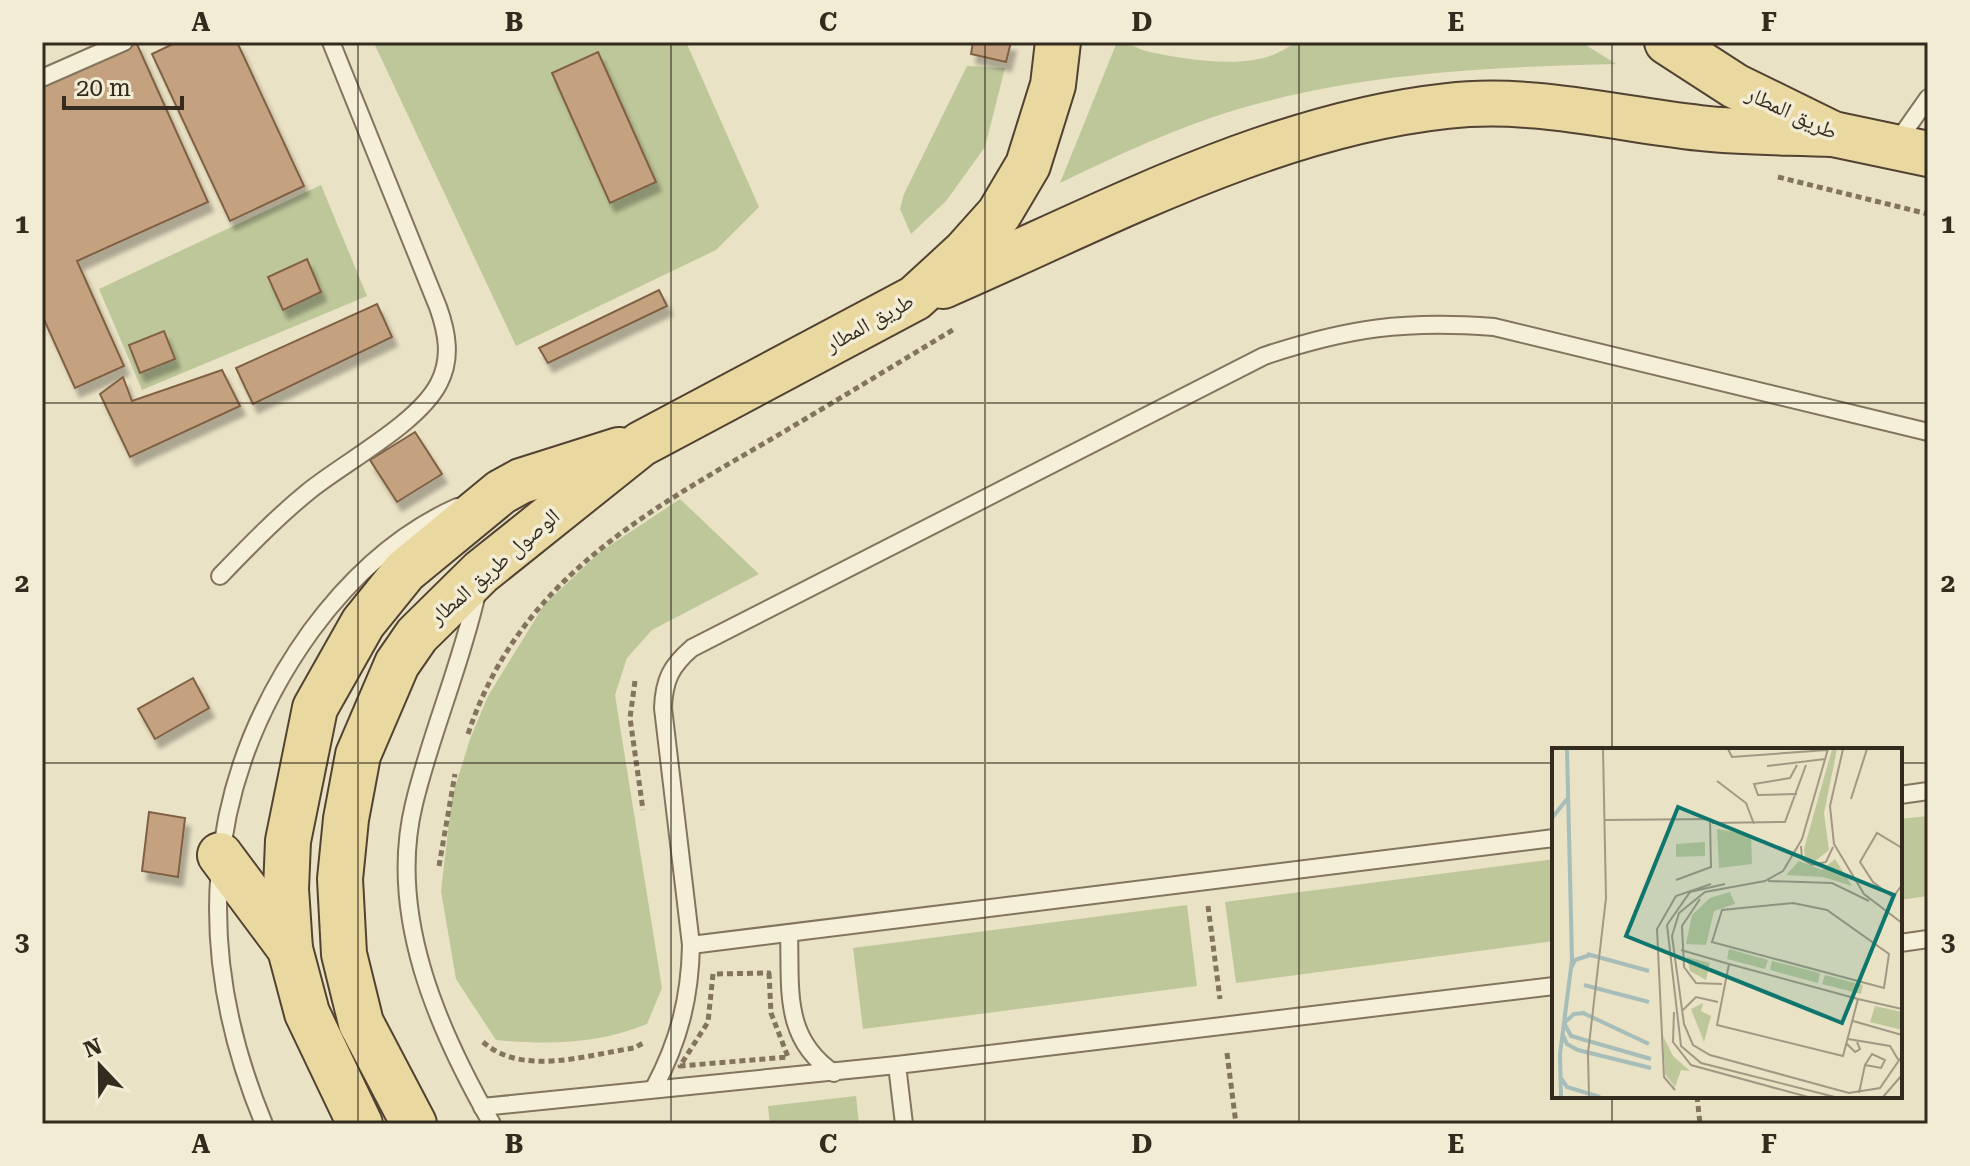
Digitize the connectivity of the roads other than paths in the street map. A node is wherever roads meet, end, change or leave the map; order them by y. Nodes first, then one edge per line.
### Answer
1 (124, 42) edge
2 (331, 42) edge
3 (1058, 42) edge
4 (1667, 42) edge
5 (42, 78) edge
6 (1928, 98) edge
7 (1833, 134) junction
8 (1911, 150) edge
9 (915, 298) junction
10 (1928, 432) edge
11 (641, 444) junction
12 (501, 492) junction
13 (481, 572) junction
14 (220, 576) dead end
15 (1928, 791) edge
16 (1902, 795) edge
17 (1552, 838) edge
18 (220, 855) junction
19 (789, 933) junction
20 (1928, 939) edge
21 (1902, 943) edge
22 (691, 945) junction
23 (290, 949) junction
24 (1552, 986) edge
25 (897, 1065) junction
26 (834, 1073) junction
27 (654, 1088) junction
28 (482, 1107) junction
29 (264, 1124) edge
30 (360, 1124) edge
31 (414, 1124) edge
32 (492, 1124) edge
33 (904, 1124) edge

1 - 5 lane
2 - 14 lane
3 - 9 main road, طريق المطار
4 - 7 main road, طريق المطار
6 - 8 lane
7 - 8 main road, طريق المطار
7 - 9 main road
9 - 11 main road, طريق المطار
10 - 22 lane
11 - 12 main road
11 - 13 main road, الوصول طريق المطار
12 - 18 lane
12 - 23 main road
13 - 28 lane
13 - 31 main road, الوصول طريق المطار
15 - 16 lane
17 - 19 lane
18 - 23 main road
18 - 29 lane
19 - 22 lane
19 - 26 lane
20 - 21 lane
22 - 27 lane
23 - 30 main road
24 - 25 lane
25 - 26 lane
25 - 33 lane
26 - 27 lane
27 - 28 lane
28 - 32 lane

